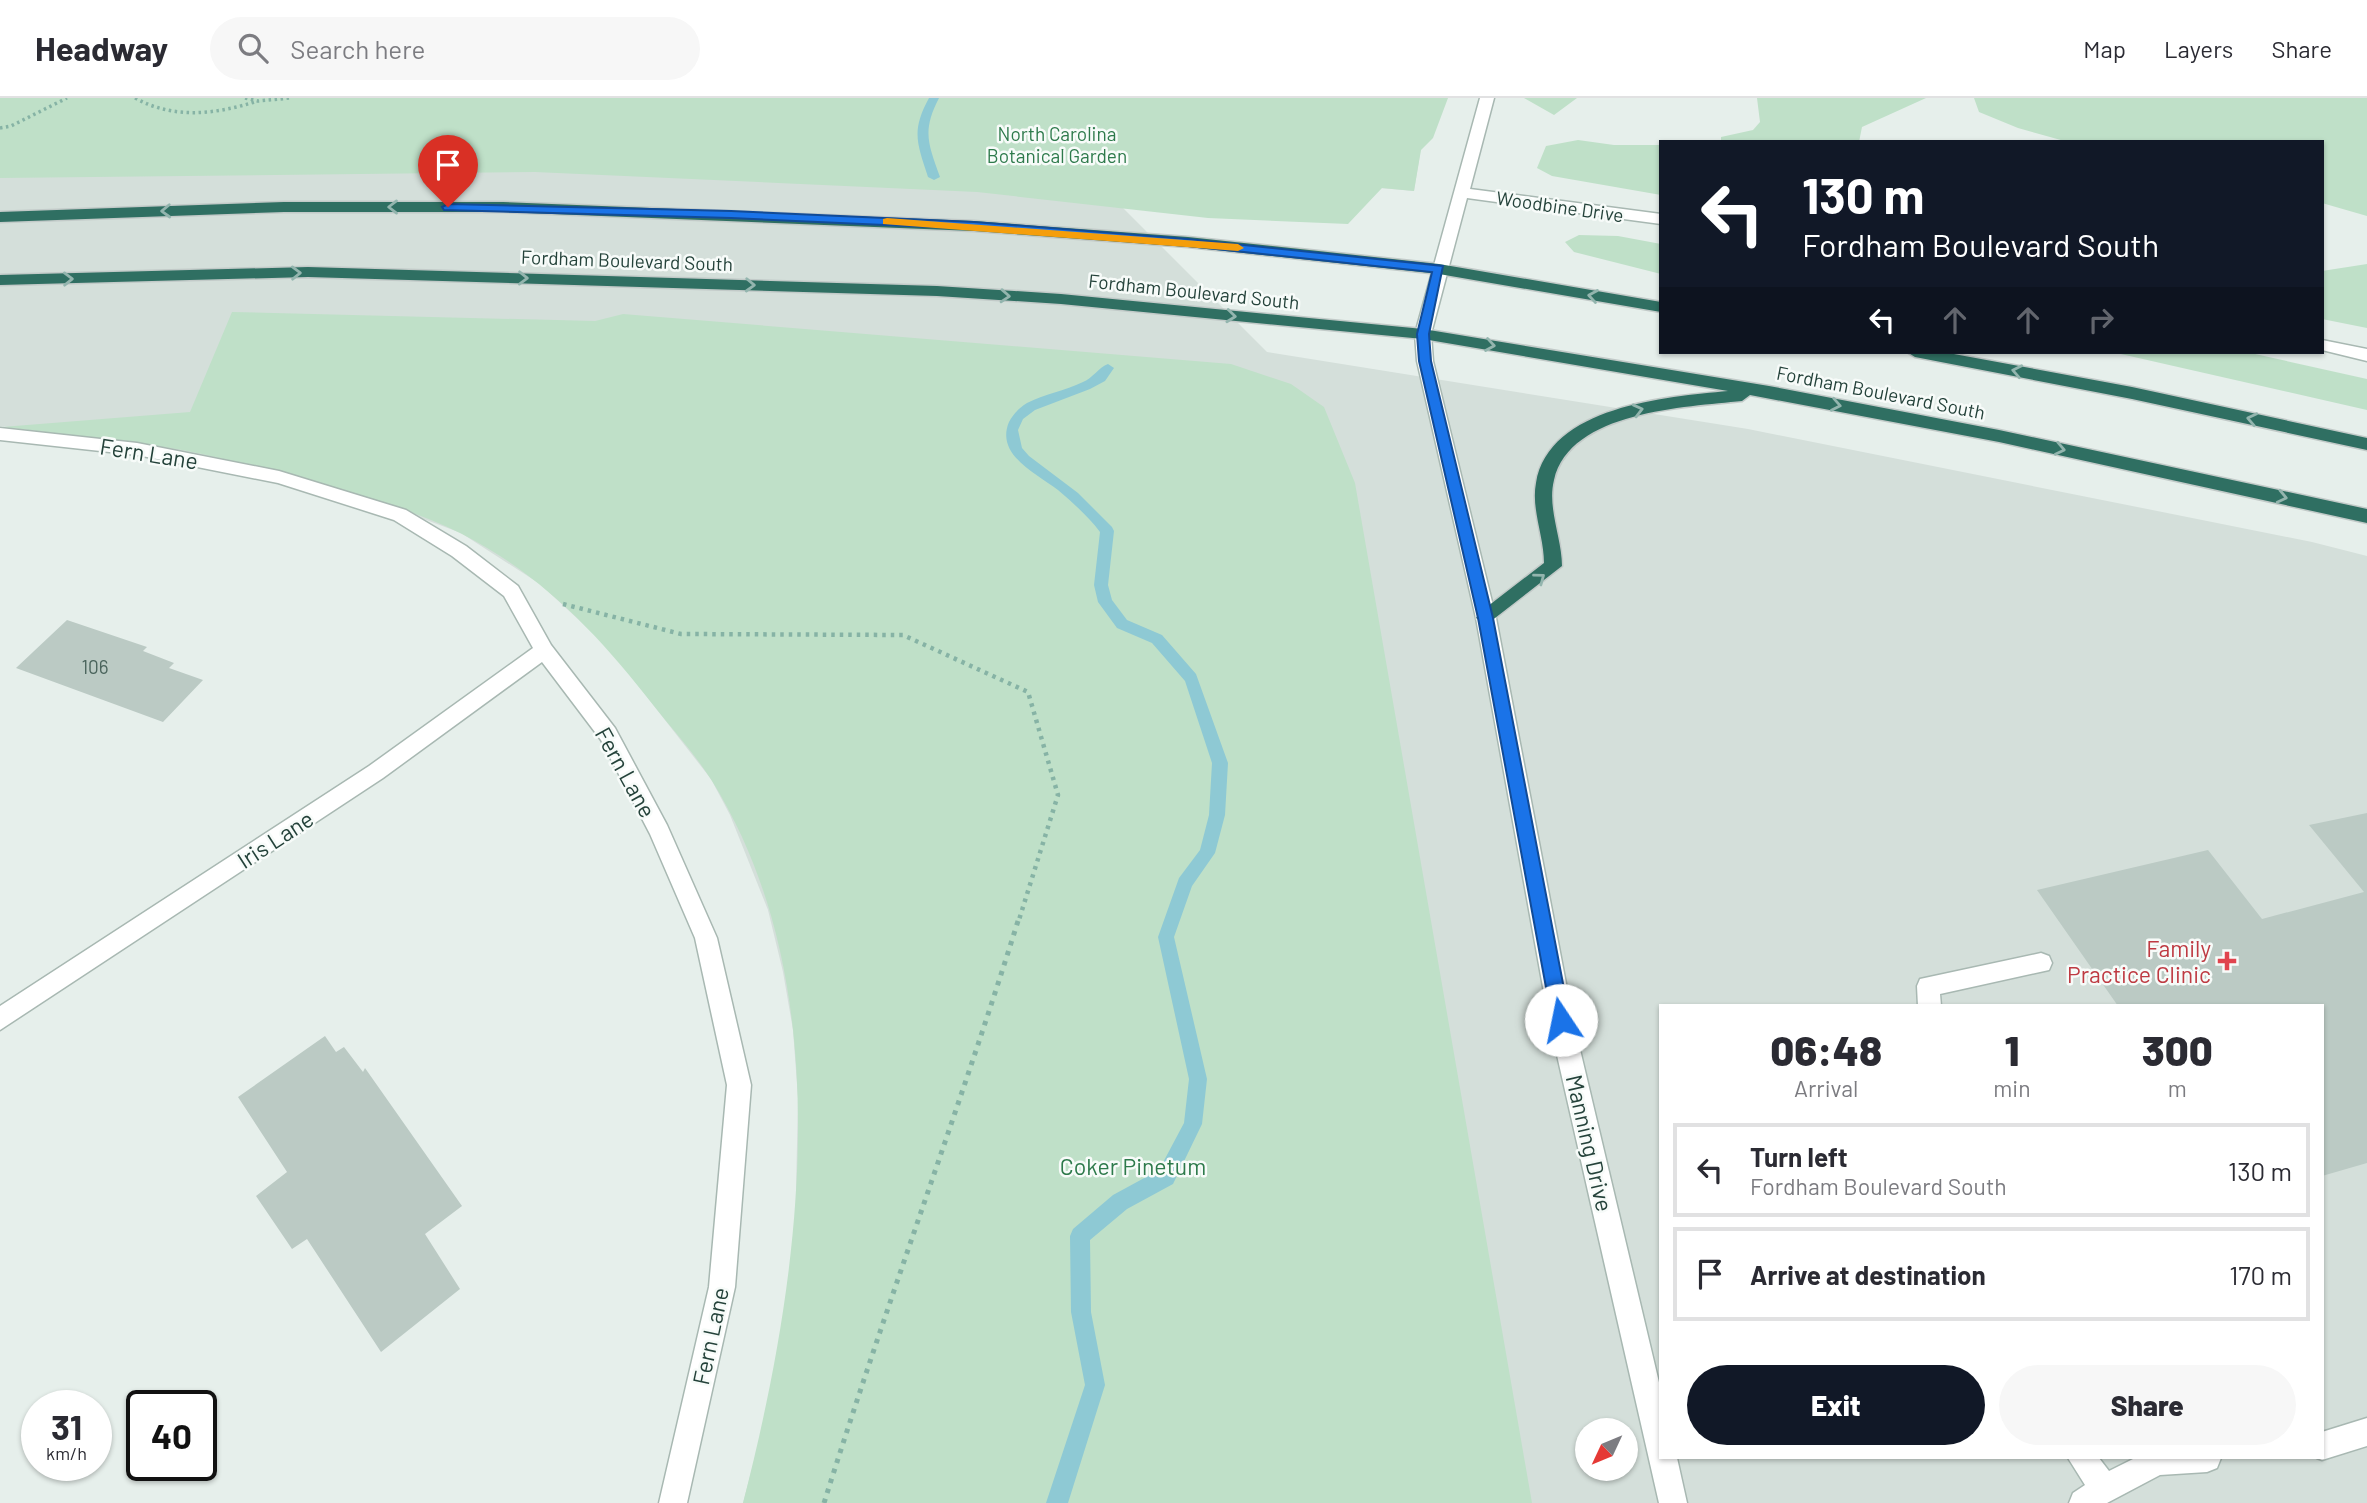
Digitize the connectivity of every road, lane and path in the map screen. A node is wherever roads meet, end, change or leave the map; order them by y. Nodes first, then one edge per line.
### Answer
1 (66, 98) edge
2 (135, 98) edge
3 (244, 98) edge
4 (290, 98) edge
5 (1487, 98) edge
6 (276, 99) edge
7 (54, 100) edge
8 (258, 101) junction
9 (0, 128) edge
10 (1459, 192) junction
11 (0, 217) edge
12 (1659, 219) edge
13 (1439, 269) junction
14 (0, 280) edge
15 (1659, 307) edge
16 (1423, 334) junction
17 (2324, 345) edge
18 (1926, 354) edge
19 (2367, 355) edge
20 (1769, 392) junction
21 (0, 434) edge
22 (2367, 444) edge
23 (2367, 516) edge
24 (511, 591) junction
25 (1486, 618) junction
26 (544, 650) junction
27 (2041, 963) dead end
28 (1930, 1004) edge
29 (0, 1019) edge
30 (2367, 1432) edge
31 (1659, 1441) edge
32 (2324, 1446) edge
33 (1662, 1459) edge
34 (2082, 1459) edge
35 (2191, 1459) edge
36 (2094, 1495) edge
37 (673, 1503) edge
38 (824, 1503) edge
39 (1673, 1503) edge

1 - 7 path
2 - 8 path
3 - 8 path
4 - 6 path
5 - 10 street, Manning Drive
6 - 8 path
7 - 9 path
10 - 12 street, Woodbine Drive
10 - 13 street, Manning Drive
13 -> 11 highway, Fordham Boulevard South
15 -> 13 highway, Fordham Boulevard South
13 - 16 street, Manning Drive
14 -> 16 highway, Fordham Boulevard South
16 -> 20 highway, Fordham Boulevard South
16 - 25 street, Manning Drive
17 - 19 street
22 -> 18 highway
20 -> 23 highway, Fordham Boulevard South
25 -> 20 highway
21 - 24 street, Fern Lane
24 - 26 street, Fern Lane
24 - 38 path
25 - 31 street, Manning Drive
26 - 29 street, Iris Lane
26 - 37 street, Fern Lane
27 - 28 street
30 - 32 street
33 - 39 street
34 - 36 street
35 - 36 street

